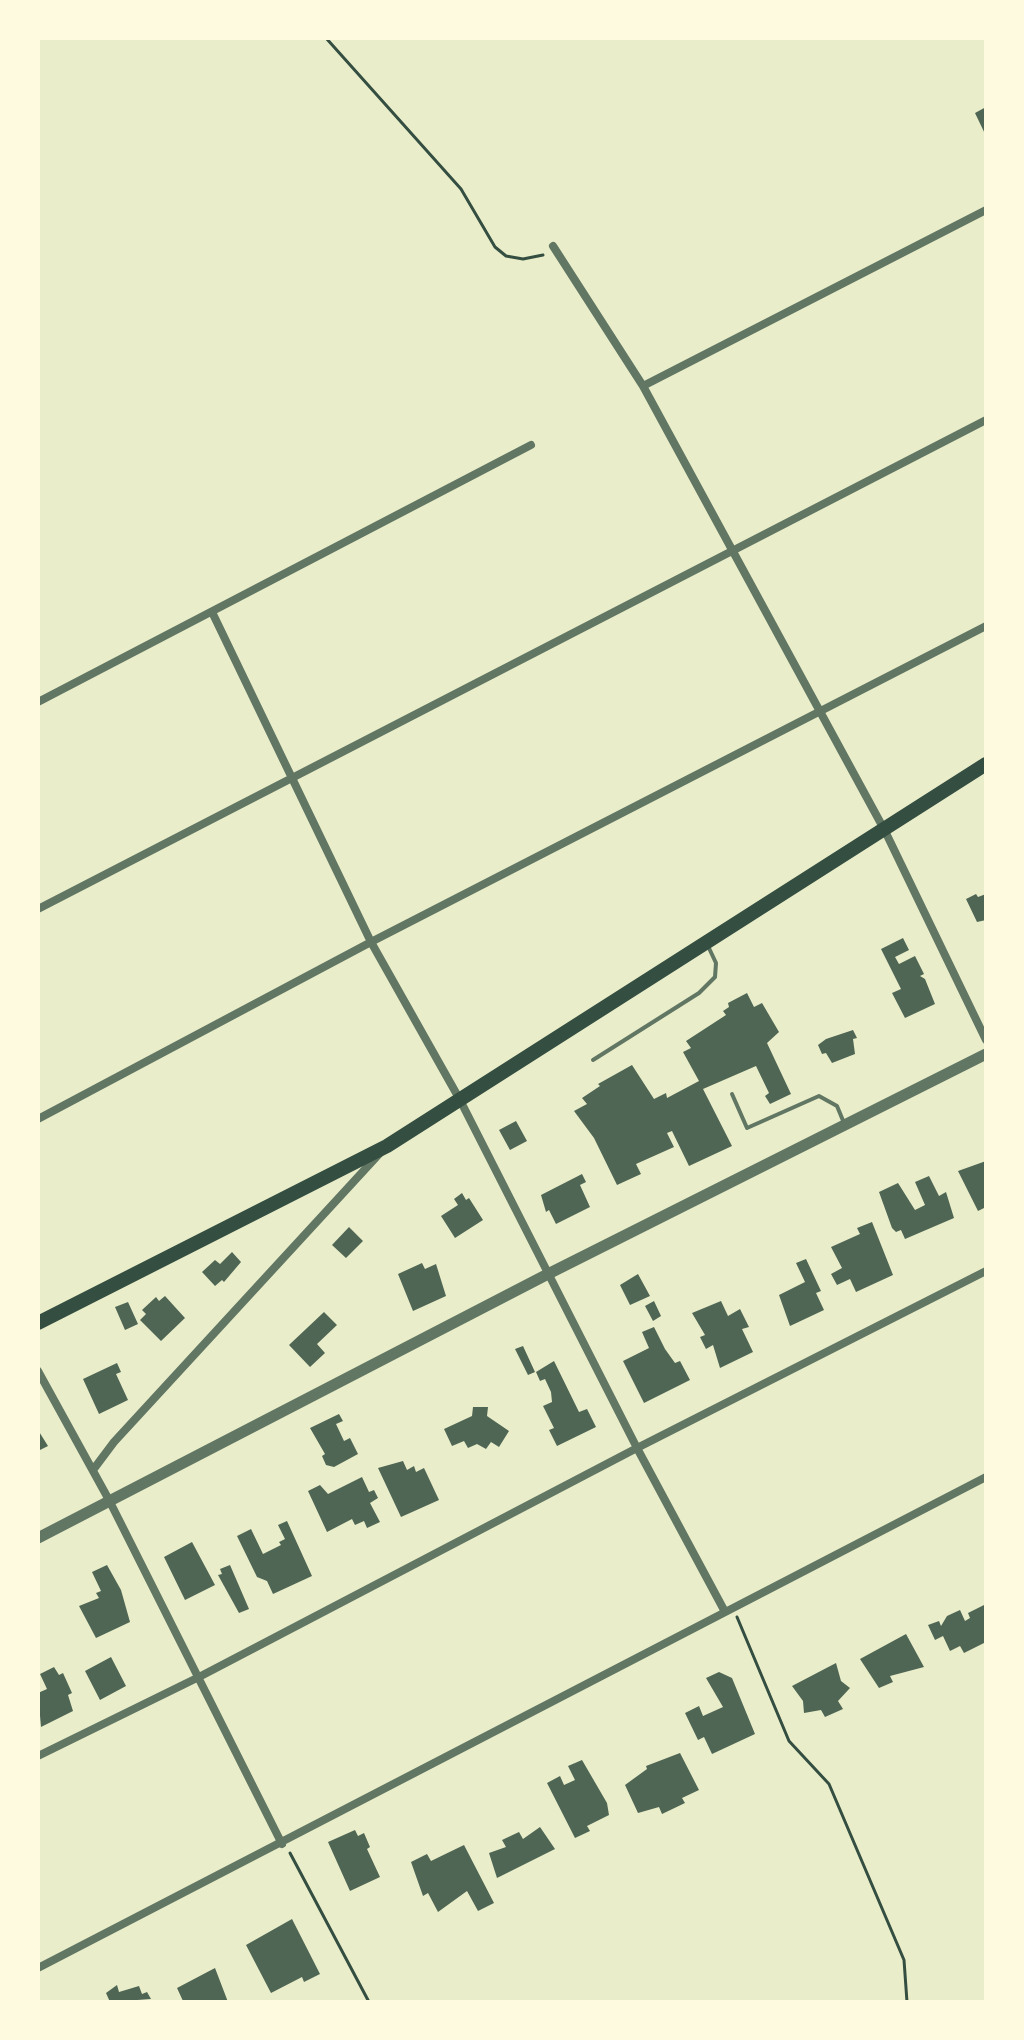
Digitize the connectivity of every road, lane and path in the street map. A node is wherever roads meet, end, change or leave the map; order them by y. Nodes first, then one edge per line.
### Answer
1 (326, 38) edge
2 (986, 210) edge
3 (556, 250) joint
4 (643, 386) junction
5 (986, 420) edge
6 (531, 445) dead end
7 (731, 549) junction
8 (212, 612) junction
9 (986, 626) edge
10 (38, 702) edge
11 (820, 714) junction
12 (986, 764) edge
13 (291, 777) junction
14 (885, 831) junction
15 (38, 909) edge
16 (371, 942) junction
17 (707, 944) junction
18 (986, 1040) edge
19 (986, 1054) edge
20 (593, 1060) dead end
21 (732, 1094) dead end
22 (460, 1100) junction
23 (38, 1119) edge
24 (845, 1125) junction
25 (387, 1146) junction
26 (986, 1271) edge
27 (548, 1274) junction
28 (38, 1323) edge
29 (38, 1371) edge
30 (637, 1448) junction
31 (93, 1470) junction
32 (986, 1477) edge
33 (109, 1500) junction
34 (38, 1538) edge
35 (728, 1608) junction
36 (199, 1677) junction
37 (38, 1756) edge
38 (284, 1843) junction
39 (38, 1968) edge
40 (369, 2002) edge
41 (907, 2002) edge

1 - 3 path
2 - 4 street
3 - 4 street
4 - 7 street
5 - 7 street
6 - 8 street
7 - 11 street
7 - 13 street
8 - 10 street
8 - 13 street
9 - 11 street
11 - 14 street
11 - 16 street
12 - 14 main road
13 - 15 street
13 - 16 street
14 - 17 main road
14 - 18 street
16 - 22 street
16 - 23 street
17 - 20 lane
17 - 22 main road
19 - 24 street
21 - 24 lane
22 - 25 main road
22 - 27 street
24 - 27 street
25 - 28 main road
25 - 31 street
26 - 30 street
27 - 30 street
27 - 33 street
29 - 31 street
30 - 35 street
30 - 36 street
31 - 33 street
32 - 35 street
33 - 34 street
33 - 36 street
35 - 38 street
35 - 41 path
36 - 37 street
36 - 38 street
38 - 39 street
38 - 40 path

